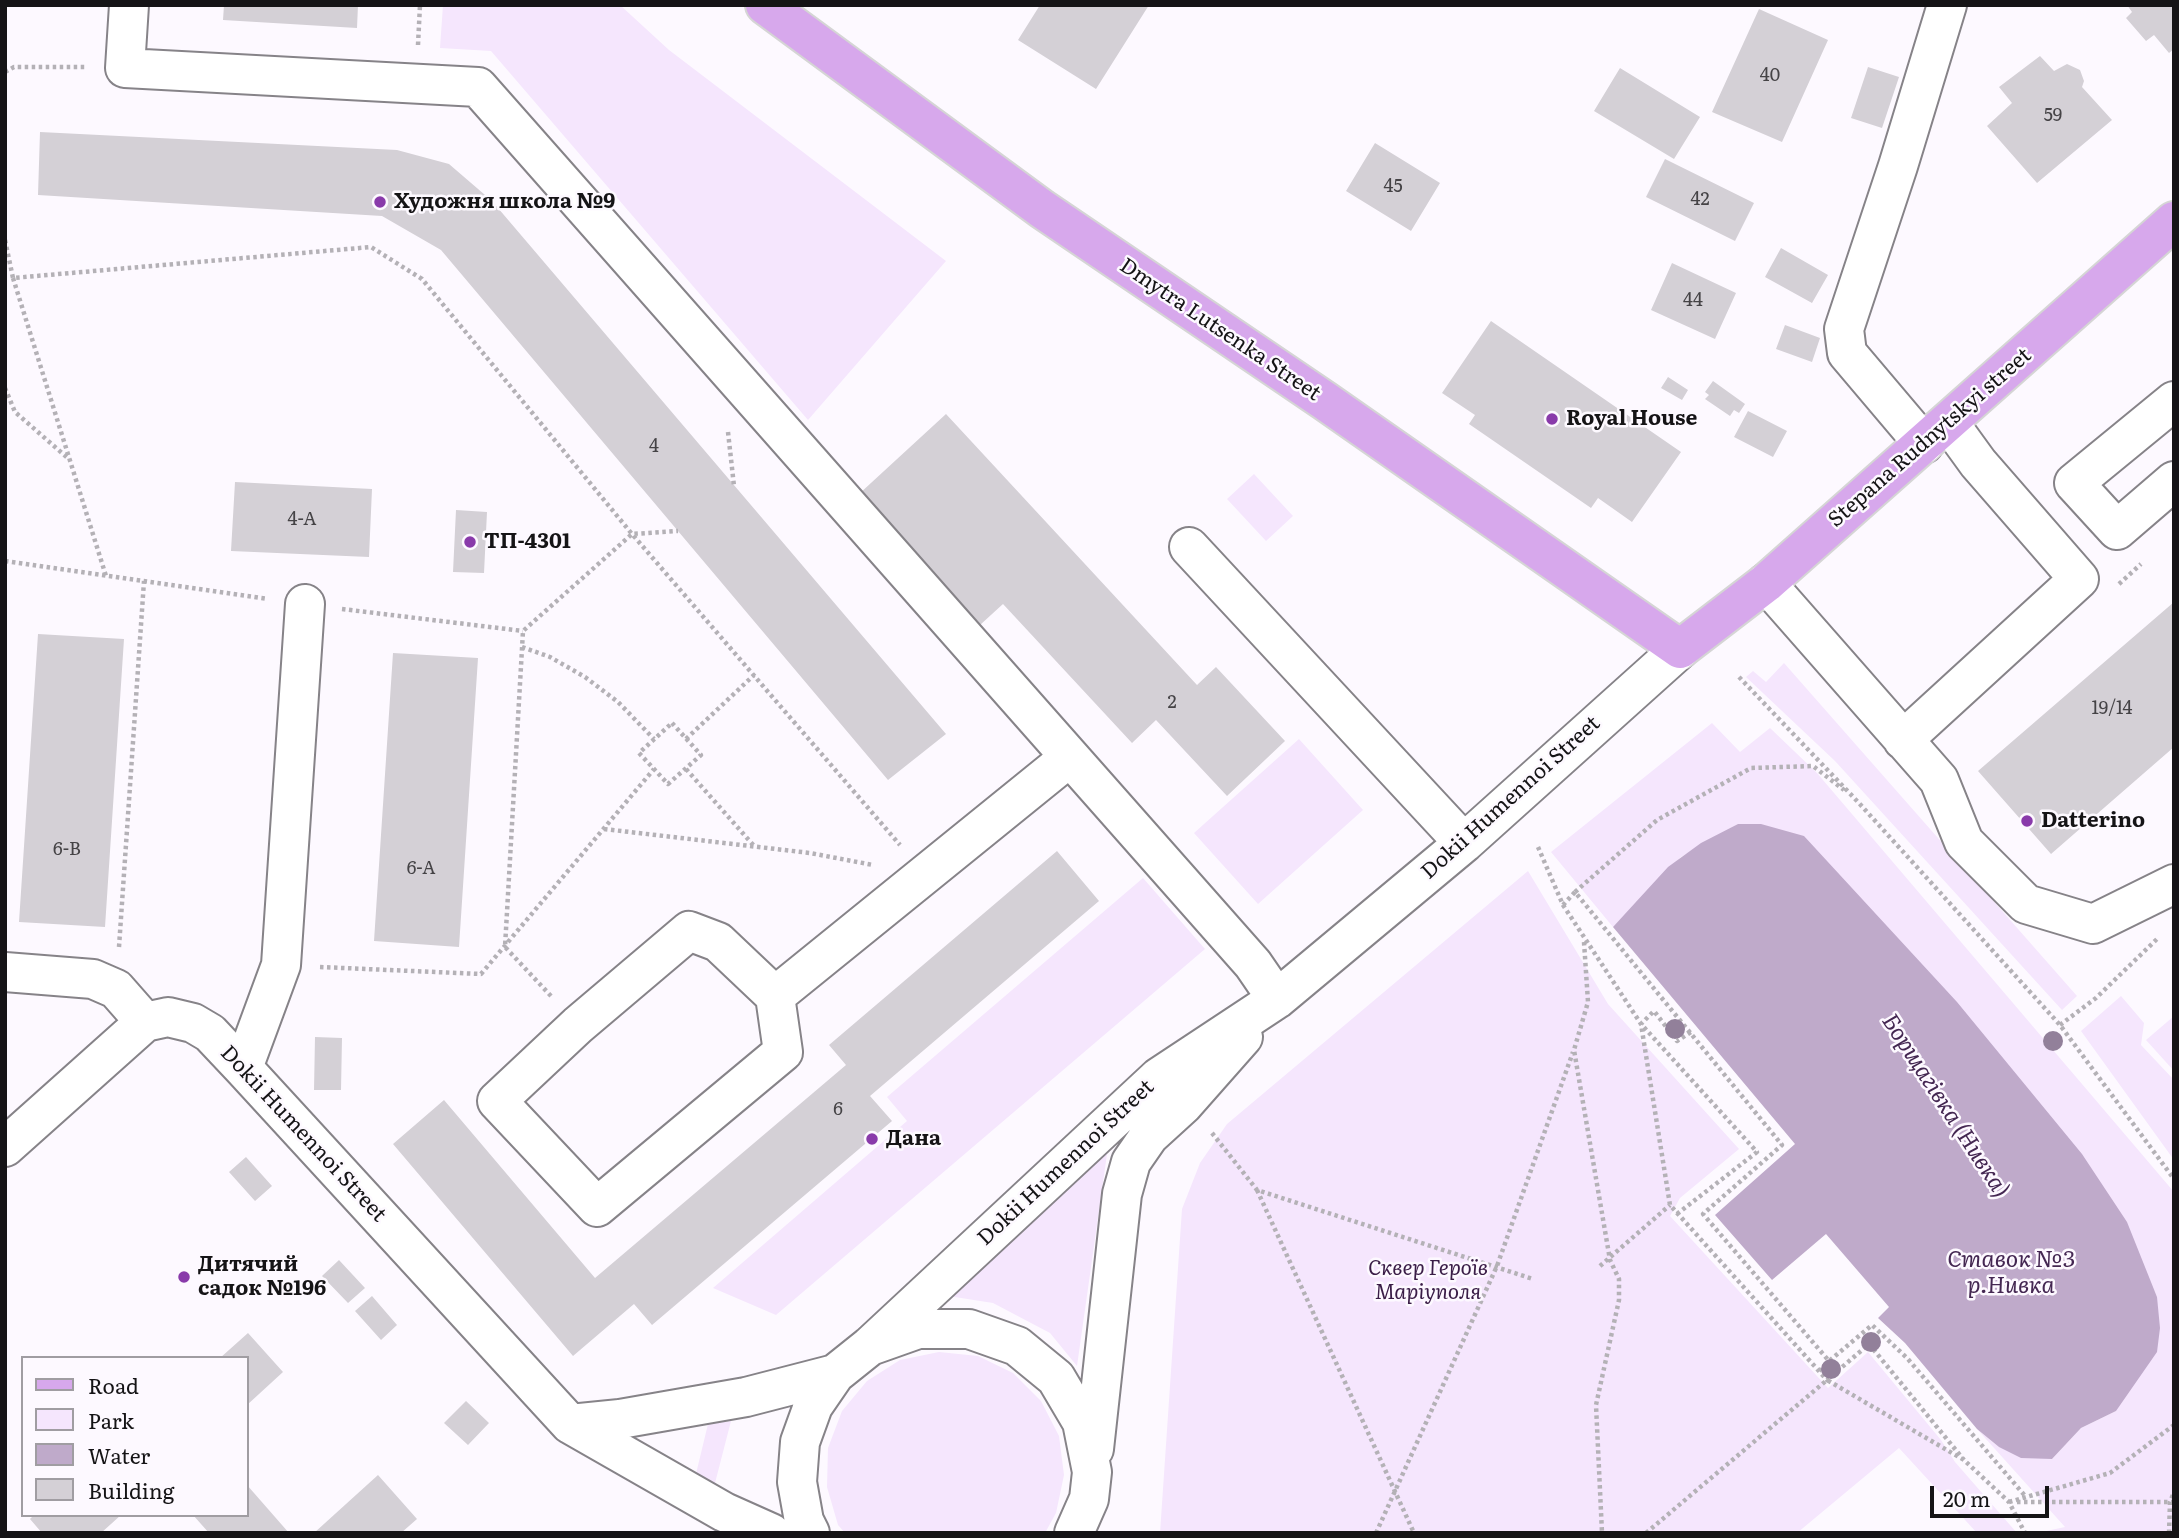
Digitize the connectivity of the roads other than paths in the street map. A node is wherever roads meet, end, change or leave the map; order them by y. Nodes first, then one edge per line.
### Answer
1 (129, 5) edge
2 (765, 5) edge
3 (1947, 5) edge
4 (2174, 221) edge
5 (2174, 401) edge
6 (1936, 433) junction
7 (2174, 481) edge
8 (1189, 547) dead end
9 (1766, 583) junction
10 (305, 604) dead end
11 (1680, 649) junction
12 (1903, 740) junction
13 (1070, 757) junction
14 (1464, 843) junction
15 (2174, 884) edge
16 (5, 972) edge
17 (775, 996) junction
18 (1276, 999) junction
19 (145, 1022) junction
20 (243, 1068) junction
21 (5, 1147) edge
22 (870, 1346) junction
23 (835, 1374) junction
24 (570, 1424) junction
25 (1086, 1509) edge
26 (771, 1533) edge
27 (810, 1533) edge

1 - 13 street
2 - 11 main road, Dmytra Lutsenka Street
3 - 6 street
4 - 6 main road, Stepana Rudnytskyi street
5 - 7 street
6 - 9 main road, Stepana Rudnytskyi street
6 - 12 street
8 - 14 street
9 - 11 main road, Stepana Rudnytskyi street
9 - 12 street
10 - 20 street
11 - 14 street, Dokii Humennoi Street
12 - 15 street
13 - 17 street
13 - 18 street
14 - 18 street, Dokii Humennoi Street
16 - 19 street
17 - 17 street
18 - 22 street, Dokii Humennoi Street
18 - 25 street, Dokii Humennoi Street
19 - 20 street, Dokii Humennoi Street
19 - 21 street
20 - 24 street, Dokii Humennoi Street
22 - 23 street
22 - 25 street
23 - 24 street
23 - 27 street
24 - 26 street, Dokii Humennoi Street

